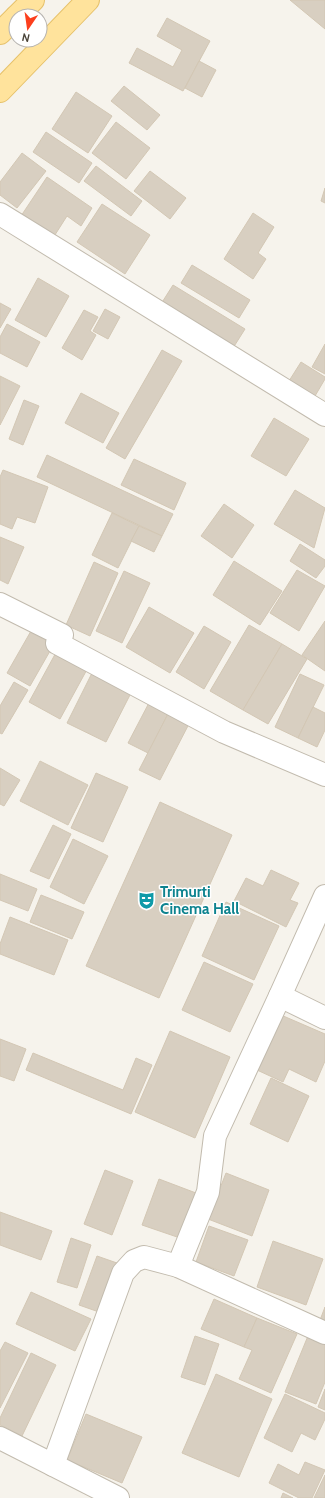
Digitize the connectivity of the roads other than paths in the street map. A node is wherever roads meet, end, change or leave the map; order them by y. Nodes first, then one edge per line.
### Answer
1 (33, 0) edge
2 (88, 0) edge
3 (25, 8) edge
4 (8, 25) edge
5 (0, 33) edge
6 (0, 91) edge
7 (0, 214) edge
8 (325, 415) edge
9 (0, 604) edge
10 (325, 775) edge
11 (325, 896) edge
12 (280, 996) junction
13 (325, 1018) edge
14 (178, 1266) junction
15 (325, 1333) edge
16 (0, 1438) edge
17 (53, 1465) junction
18 (118, 1498) edge

1 - 3 main road
2 - 6 main road
4 - 5 main road
7 - 8 street
9 - 10 street
11 - 12 street
12 - 13 street
12 - 14 street
14 - 15 street
14 - 17 street
16 - 17 street
17 - 18 street

